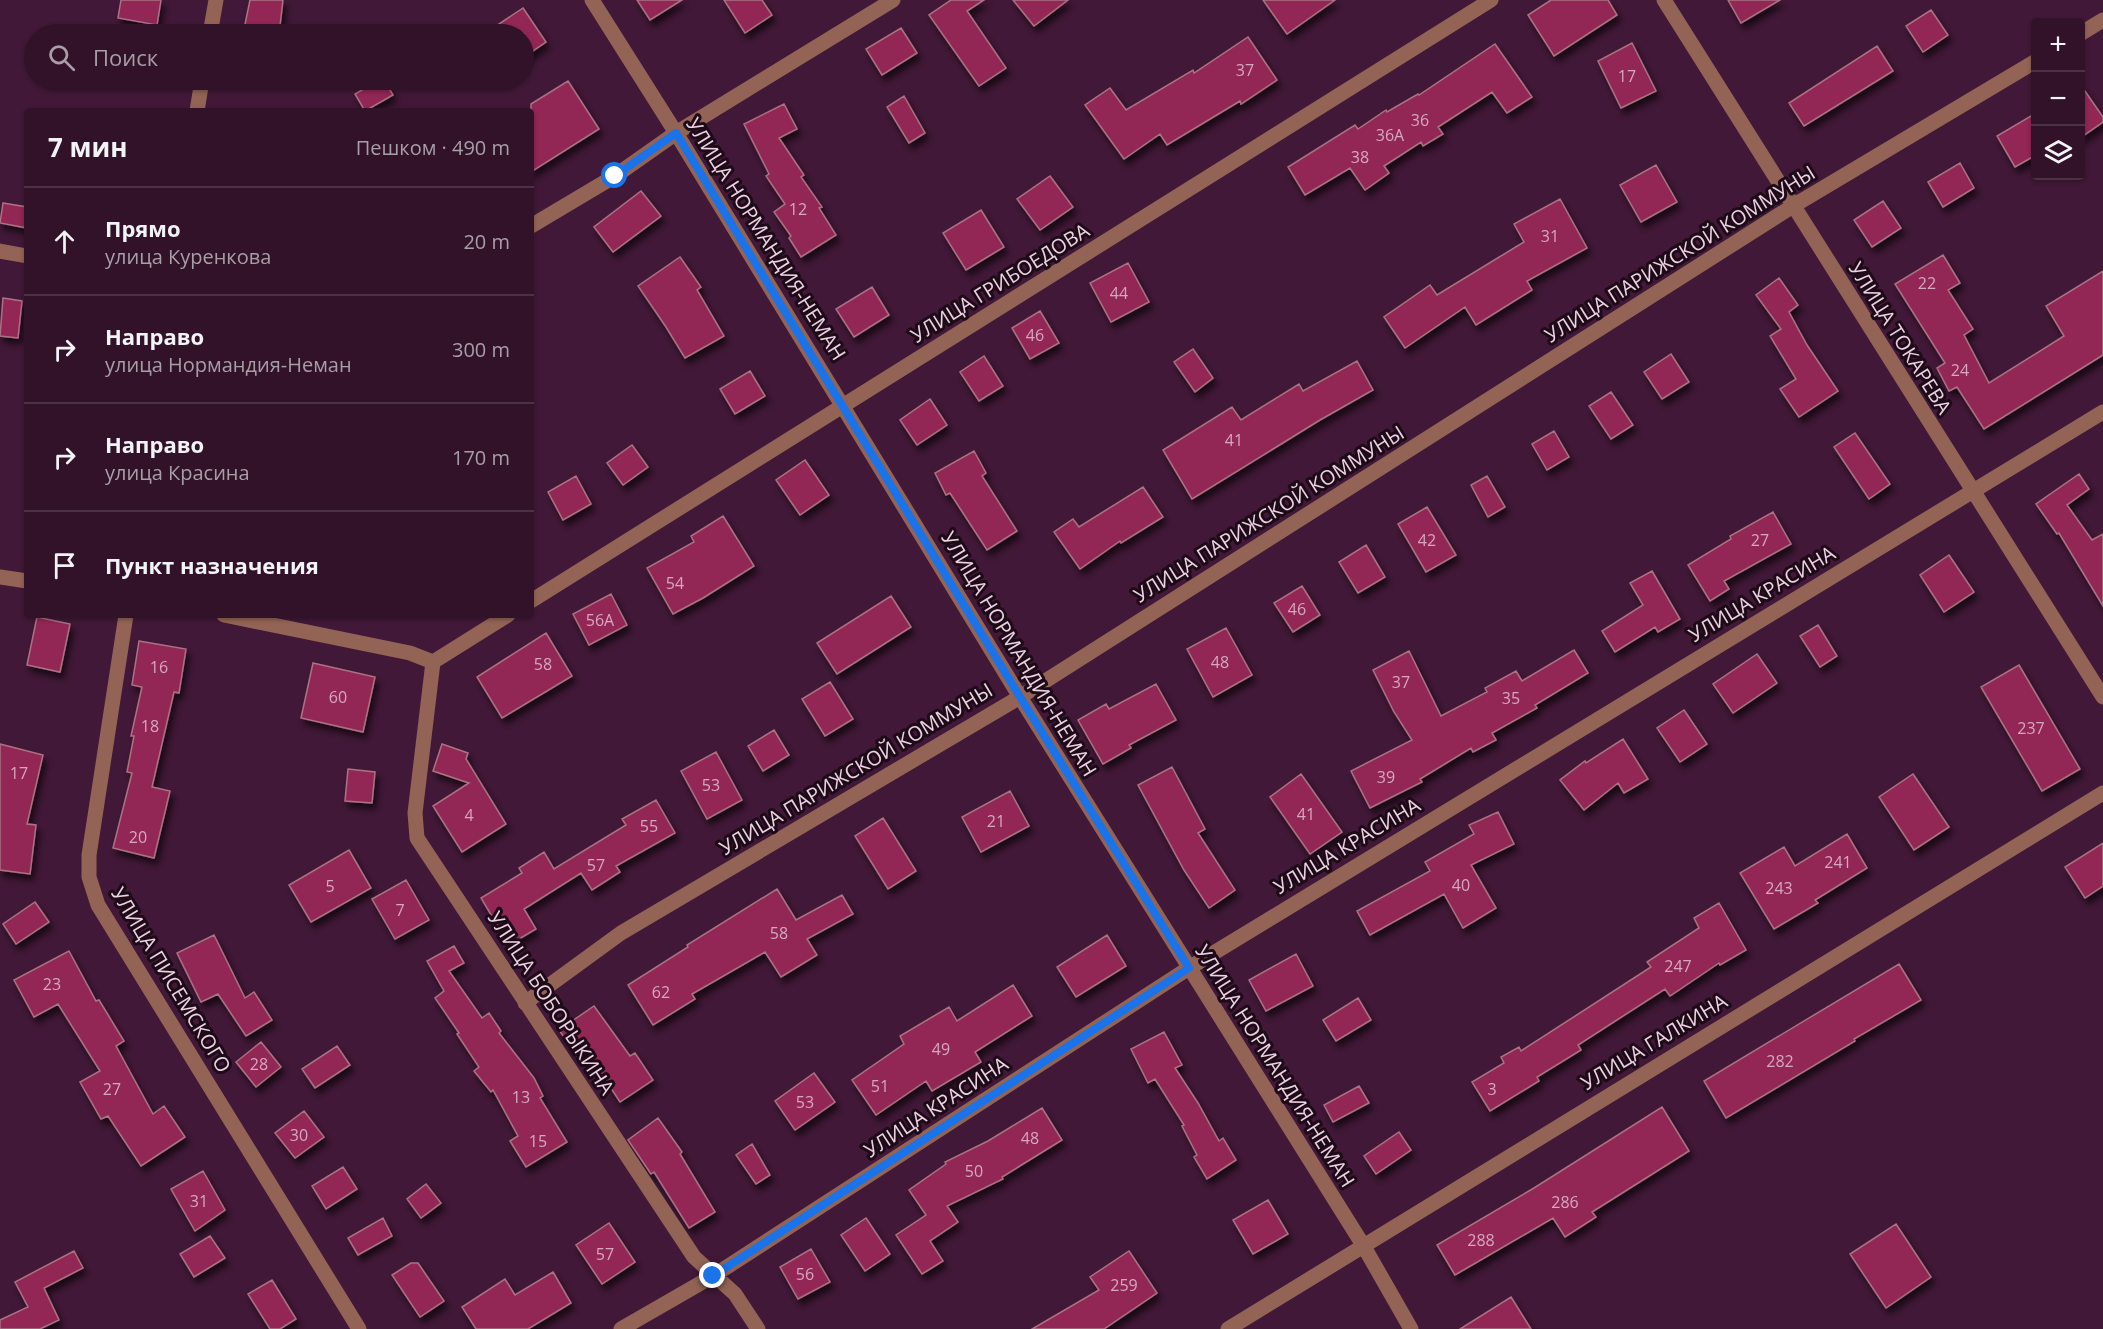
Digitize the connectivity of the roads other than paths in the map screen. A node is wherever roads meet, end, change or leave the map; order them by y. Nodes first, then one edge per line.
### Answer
1 (216, 0) edge
2 (592, 0) edge
3 (893, 0) edge
4 (1491, 0) edge
5 (1664, 0) edge
6 (2103, 20) edge
7 (212, 24) edge
8 (2085, 31) edge
9 (2031, 64) edge
10 (200, 90) edge
11 (197, 108) edge
12 (676, 133) junction
13 (1793, 206) junction
14 (534, 224) edge
15 (0, 251) edge
16 (24, 255) edge
17 (843, 406) junction
18 (2103, 412) edge
19 (1971, 491) junction
20 (0, 577) edge
21 (24, 581) edge
22 (534, 599) edge
23 (126, 618) edge
24 (239, 618) edge
25 (503, 618) edge
26 (432, 662) junction
27 (1020, 697) junction
28 (2103, 697) edge
29 (2103, 793) edge
30 (1189, 968) junction
31 (525, 1003) junction
32 (1363, 1245) junction
33 (713, 1276) junction
34 (359, 1329) edge
35 (621, 1329) edge
36 (758, 1329) edge
37 (1228, 1329) edge
38 (1411, 1329) edge

1 - 7 street
2 - 12 street, УЛИЦА НОРМАНДИЯ-НЕМАН
3 - 12 street
4 - 17 street, УЛИЦА ГРИБОЕДОВА
5 - 13 street, УЛИЦА ТОКАРЕВА
6 - 8 street
9 - 13 street, УЛИЦА ПАРИЖСКОЙ КОММУНЫ
10 - 11 street
12 - 14 street
12 - 17 street, УЛИЦА НОРМАНДИЯ-НЕМАН
13 - 19 street, УЛИЦА ТОКАРЕВА
13 - 27 street, УЛИЦА ПАРИЖСКОЙ КОММУНЫ
15 - 16 street
17 - 22 street, УЛИЦА ГРИБОЕДОВА
17 - 27 street, УЛИЦА НОРМАНДИЯ-НЕМАН
18 - 19 street, УЛИЦА КРАСИНА
19 - 28 street, УЛИЦА ТОКАРЕВА
19 - 30 street, УЛИЦА КРАСИНА
20 - 21 street
23 - 34 street, УЛИЦА ПИСЕМСКОГО
24 - 26 street
25 - 26 street
26 - 31 street, УЛИЦА БОБОРЫКИНА
27 - 30 street, УЛИЦА НОРМАНДИЯ-НЕМАН
27 - 31 street, УЛИЦА ПАРИЖСКОЙ КОММУНЫ
29 - 32 street, УЛИЦА ГАЛКИНА
30 - 32 street, УЛИЦА НОРМАНДИЯ-НЕМАН
30 - 33 street, УЛИЦА КРАСИНА
31 - 33 street, УЛИЦА БОБОРЫКИНА
32 - 37 street, УЛИЦА ГАЛКИНА
32 - 38 street, УЛИЦА НОРМАНДИЯ-НЕМАН
33 - 35 street, УЛИЦА КРАСИНА
33 - 36 street, УЛИЦА БОБОРЫКИНА

